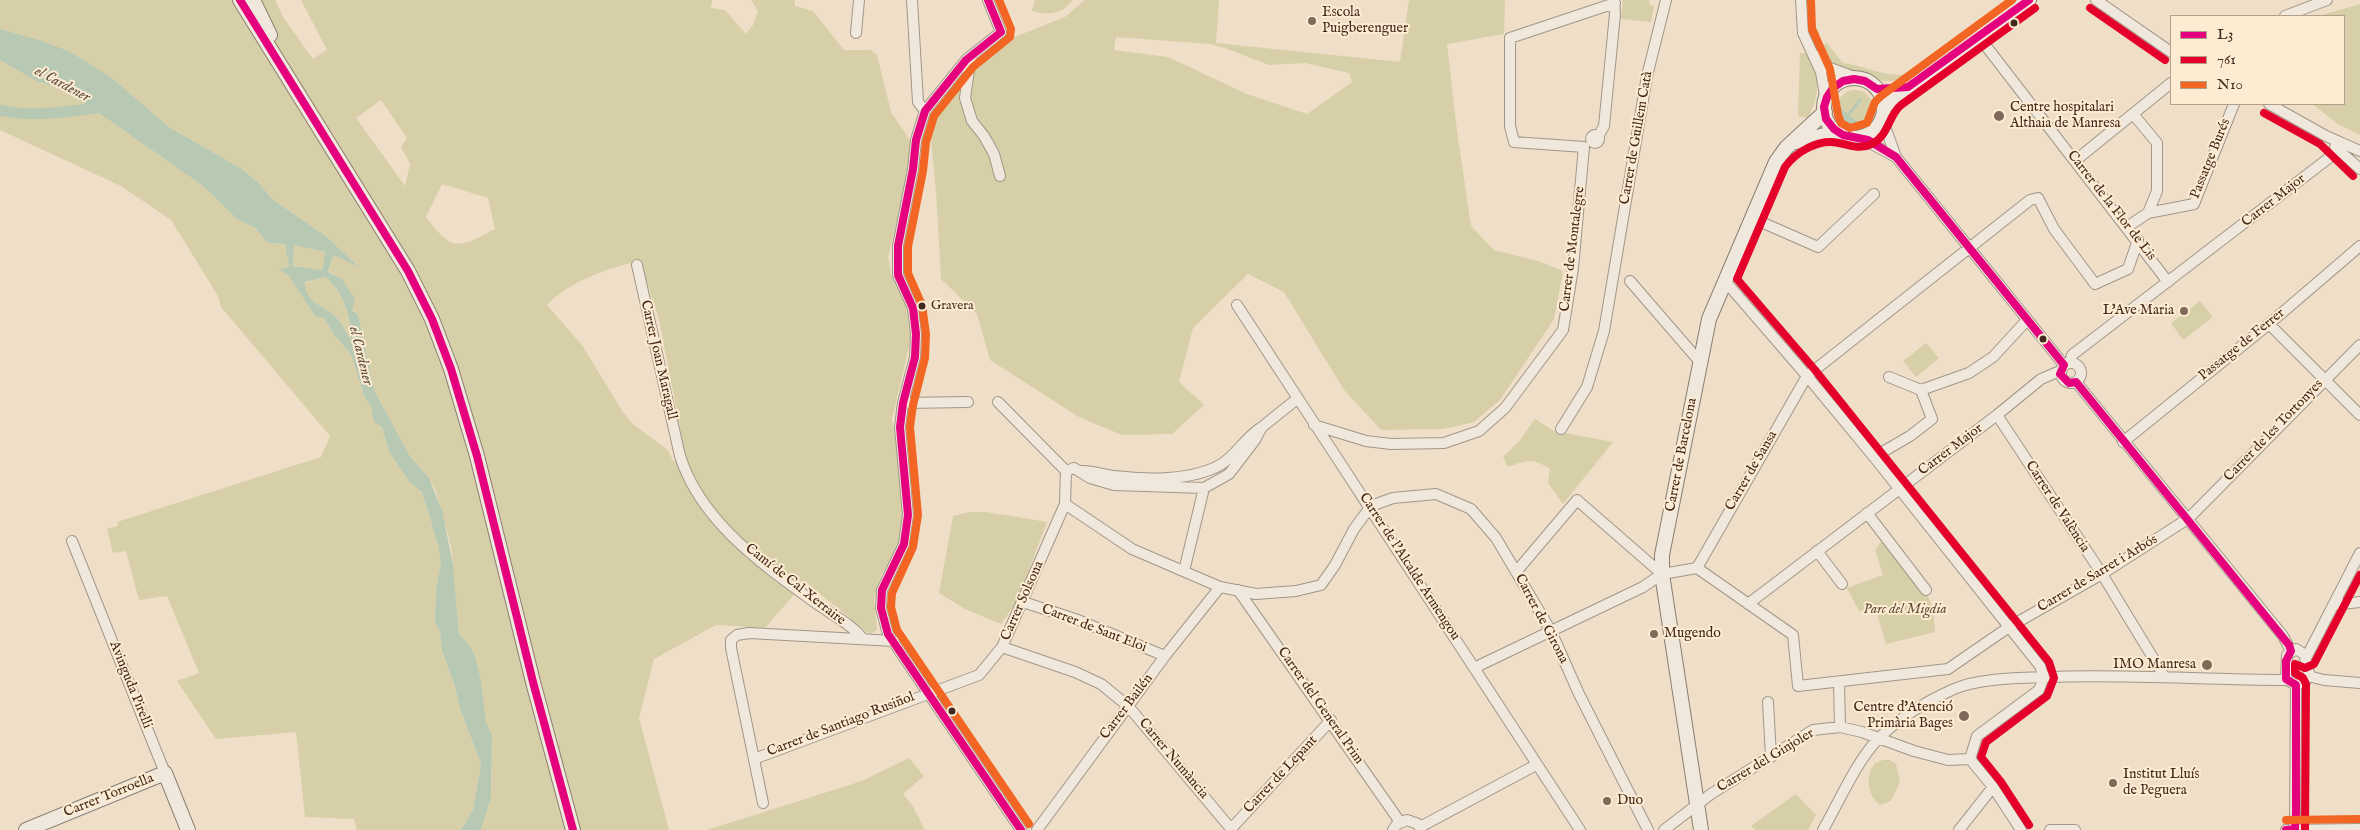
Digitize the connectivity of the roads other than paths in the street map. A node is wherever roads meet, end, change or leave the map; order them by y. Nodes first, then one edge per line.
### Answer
1 (240, 0) edge
2 (253, 0) edge
3 (859, 0) edge
4 (912, 0) edge
5 (988, 0) edge
6 (1666, 0) edge
7 (1801, 0) edge
8 (2029, 0) edge
9 (2096, 0) edge
10 (2326, 0) edge
11 (1615, 2) edge
12 (2288, 15) edge
13 (856, 33) dead end
14 (1979, 37) junction
15 (1809, 47) junction
16 (2170, 51) edge
17 (971, 56) junction
18 (280, 61) junction
19 (1857, 78) junction
20 (2170, 84) edge
21 (1908, 87) junction
22 (1877, 89) junction
23 (2234, 105) edge
24 (2271, 105) edge
25 (1825, 106) junction
26 (925, 111) junction
27 (1883, 113) junction
28 (2133, 114) junction
29 (1837, 132) junction
30 (2326, 136) junction
31 (1859, 137) junction
32 (1591, 142) junction
33 (1793, 143) junction
34 (2338, 151) junction
35 (2360, 151) edge
36 (1896, 157) junction
37 (2076, 160) junction
38 (2360, 170) edge
39 (1000, 176) dead end
40 (1874, 194) dead end
41 (2148, 213) junction
42 (1752, 218) junction
43 (2127, 227) junction
44 (2138, 240) junction
45 (2360, 246) edge
46 (1969, 247) junction
47 (637, 265) dead end
48 (1630, 281) dead end
49 (1725, 282) junction
50 (2168, 282) junction
51 (1237, 304) dead end
52 (2027, 320) junction
53 (2269, 324) junction
54 (2360, 345) edge
55 (1700, 362) junction
56 (2065, 366) junction
57 (1807, 376) junction
58 (1889, 377) dead end
59 (2326, 379) junction
60 (2076, 382) junction
61 (1921, 390) junction
62 (1297, 399) junction
63 (968, 402) dead end
64 (998, 402) dead end
65 (903, 403) junction
66 (1997, 415) junction
67 (2360, 415) edge
68 (1314, 425) junction
69 (1262, 427) junction
70 (1562, 429) dead end
71 (2123, 442) junction
72 (680, 456) joint
73 (1874, 457) junction
74 (1066, 471) junction
75 (1080, 472) junction
76 (1204, 488) junction
77 (1899, 489) junction
78 (1065, 504) junction
79 (1370, 506) junction
80 (1867, 513) junction
81 (2189, 518) junction
82 (72, 540) dead end
83 (1817, 551) junction
84 (2360, 553) edge
85 (1697, 568) junction
86 (1184, 571) junction
87 (1516, 572) junction
88 (1662, 574) junction
89 (2102, 574) junction
90 (1842, 584) dead end
91 (1220, 587) junction
92 (1238, 590) junction
93 (1926, 590) dead end
94 (1023, 602) junction
95 (2360, 602) edge
96 (1748, 604) junction
97 (2333, 604) junction
98 (2009, 626) junction
99 (1551, 631) junction
100 (891, 637) junction
101 (863, 639) junction
102 (1002, 647) junction
103 (2291, 651) junction
104 (1165, 656) junction
105 (2306, 658) junction
106 (1476, 667) junction
107 (2164, 676) junction
108 (2308, 676) junction
109 (2044, 677) junction
110 (1839, 682) junction
111 (2292, 683) junction
112 (2360, 683) edge
113 (929, 692) junction
114 (1768, 702) dead end
115 (1128, 706) junction
116 (1331, 720) junction
117 (1840, 726) junction
118 (1879, 739) junction
119 (1771, 757) junction
120 (754, 759) junction
121 (1970, 759) junction
122 (1536, 764) junction
123 (165, 773) junction
124 (1993, 786) junction
125 (764, 803) dead end
126 (1696, 804) junction
127 (1396, 826) edge
128 (1421, 828) edge
129 (33, 829) edge
130 (2295, 829) edge
131 (2360, 829) edge
132 (188, 830) edge
133 (574, 830) edge
134 (1021, 830) edge
135 (1037, 830) edge
136 (1231, 830) edge
137 (1580, 830) edge
138 (1648, 830) edge
139 (1664, 830) edge
140 (1700, 830) edge
141 (1823, 830) edge
142 (1959, 830) edge
143 (2021, 830) edge
144 (2050, 830) edge
145 (2075, 830) edge
146 (2286, 830) edge

1 - 18 street
2 - 18 street
3 - 13 street
4 - 26 street
5 - 17 street
6 - 70 street, Carrer de Guillem Catà
7 - 15 street
8 - 14 street
9 - 16 street
10 - 12 street
11 - 32 street, Carrer de Montalegre
11 - 32 street
14 - 21 street
14 - 37 street, Carrer de la Flor de Lis
15 - 19 street
15 - 25 street
17 - 26 street
17 - 39 street
18 - 133 street
19 - 22 street
19 - 25 street
20 - 28 street
21 - 22 street
21 - 27 street
22 - 27 street
23 - 41 street, Passatge Burés
24 - 30 street
25 - 29 street
25 - 33 street, Carrer de Barcelona
26 - 65 street
27 - 31 street
27 - 36 street
28 - 37 street
28 - 41 street
29 - 31 street
29 - 33 street
30 - 34 street
30 - 35 street
31 - 36 street
32 - 68 street, Carrer de Montalegre
33 - 42 street, Carrer de Barcelona
34 - 38 street
34 - 50 street, Carrer Major
36 - 46 street
37 - 43 street, Carrer de la Flor de Lis
40 - 42 street
41 - 43 street, Passatge Burés
42 - 49 street, Carrer de Barcelona
43 - 44 street, Carrer de la Flor de Lis
44 - 46 street
44 - 50 street, Carrer de la Flor de Lis
45 - 53 street, Passatge de Ferrer
46 - 52 street
46 - 57 street
47 - 72 street, Carrer Joan Maragall
48 - 55 street
49 - 55 street, Carrer de Barcelona
49 - 57 street
50 - 56 street, Carrer Major
51 - 62 street, Carrer de l'Alcalde Armengou
52 - 56 street
52 - 61 street
53 - 59 street
53 - 71 street, Passatge de Ferrer
54 - 59 street, Carrer de les Tortonyes
55 - 88 street, Carrer de Barcelona
56 - 60 street
56 - 60 street
56 - 66 street, Carrer Major
57 - 73 street
57 - 85 street, Carrer de Sansa
58 - 61 street
59 - 67 street
59 - 81 street, Carrer de les Tortonyes
60 - 71 street
61 - 73 street
62 - 68 street, Carrer de l'Alcalde Armengou
62 - 69 street
63 - 65 street
64 - 74 street
65 - 100 street
66 - 77 street, Carrer Major
66 - 89 street, Carrer de València
68 - 79 street, Carrer de l'Alcalde Armengou
69 - 75 street
69 - 76 street
71 - 81 street
72 - 101 street, Camí de Cal Xerraire
73 - 77 street
74 - 75 street
74 - 78 street, Carrer Solsona
75 - 76 street
76 - 86 street
77 - 80 street, Carrer Major
77 - 98 street
78 - 86 street
78 - 94 street, Carrer Solsona
79 - 87 street, Carrer de Girona
79 - 92 street
79 - 106 street, Carrer de l'Alcalde Armengou
80 - 83 street, Carrer Major
80 - 93 street
81 - 89 street, Carrer de Sarret i Arbós
81 - 103 street
82 - 123 street, Avinguda Pirelli
83 - 90 street
83 - 96 street, Carrer Major
84 - 97 street
85 - 88 street
85 - 96 street
86 - 91 street
87 - 88 street
87 - 99 street, Carrer de Girona
88 - 99 street
88 - 126 street, Carrer de Barcelona
89 - 98 street, Carrer de Sarret i Arbós
89 - 107 street, Carrer de València
91 - 92 street
91 - 104 street, Carrer Bailén
92 - 116 street, Carrer del General Prim
94 - 102 street, Carrer Solsona
94 - 104 street, Carrer de Sant Eloi
95 - 97 street
96 - 110 street, Carrer de Sarret i Arbós
97 - 105 street
98 - 109 street
98 - 110 street, Carrer de Sarret i Arbós
99 - 106 street
99 - 138 street, Carrer de Girona
100 - 101 street
100 - 113 street
101 - 120 street
102 - 113 street, Carrer Solsona
102 - 115 street, Carrer Numància
103 - 105 street
103 - 111 street
104 - 115 street, Carrer Bailén
105 - 108 street
106 - 122 street, Carrer de l'Alcalde Armengou
107 - 109 street
107 - 111 street
108 - 111 street
108 - 112 street
109 - 118 street
109 - 121 street
110 - 117 street
111 - 130 street
113 - 120 street, Carrer de Santiago Rusiñol
113 - 134 street
114 - 119 street
115 - 135 street, Carrer Bailén
115 - 136 street, Carrer Numància
116 - 127 street, Carrer del General Prim
116 - 136 street, Carrer de Lepant
117 - 118 street, Carrer del Ginjoler
117 - 119 street, Carrer del Ginjoler
118 - 121 street, Carrer del Ginjoler
118 - 141 street
119 - 126 street, Carrer del Ginjoler
120 - 125 street
121 - 124 street
122 - 128 street
122 - 137 street, Carrer de l'Alcalde Armengou
123 - 129 street, Carrer Torroella
123 - 132 street, Avinguda Pirelli
124 - 142 street
124 - 143 street
126 - 139 street, Carrer del Ginjoler
126 - 140 street, Carrer de Barcelona
127 - 128 street
130 - 131 street
130 - 146 street
144 - 145 street

